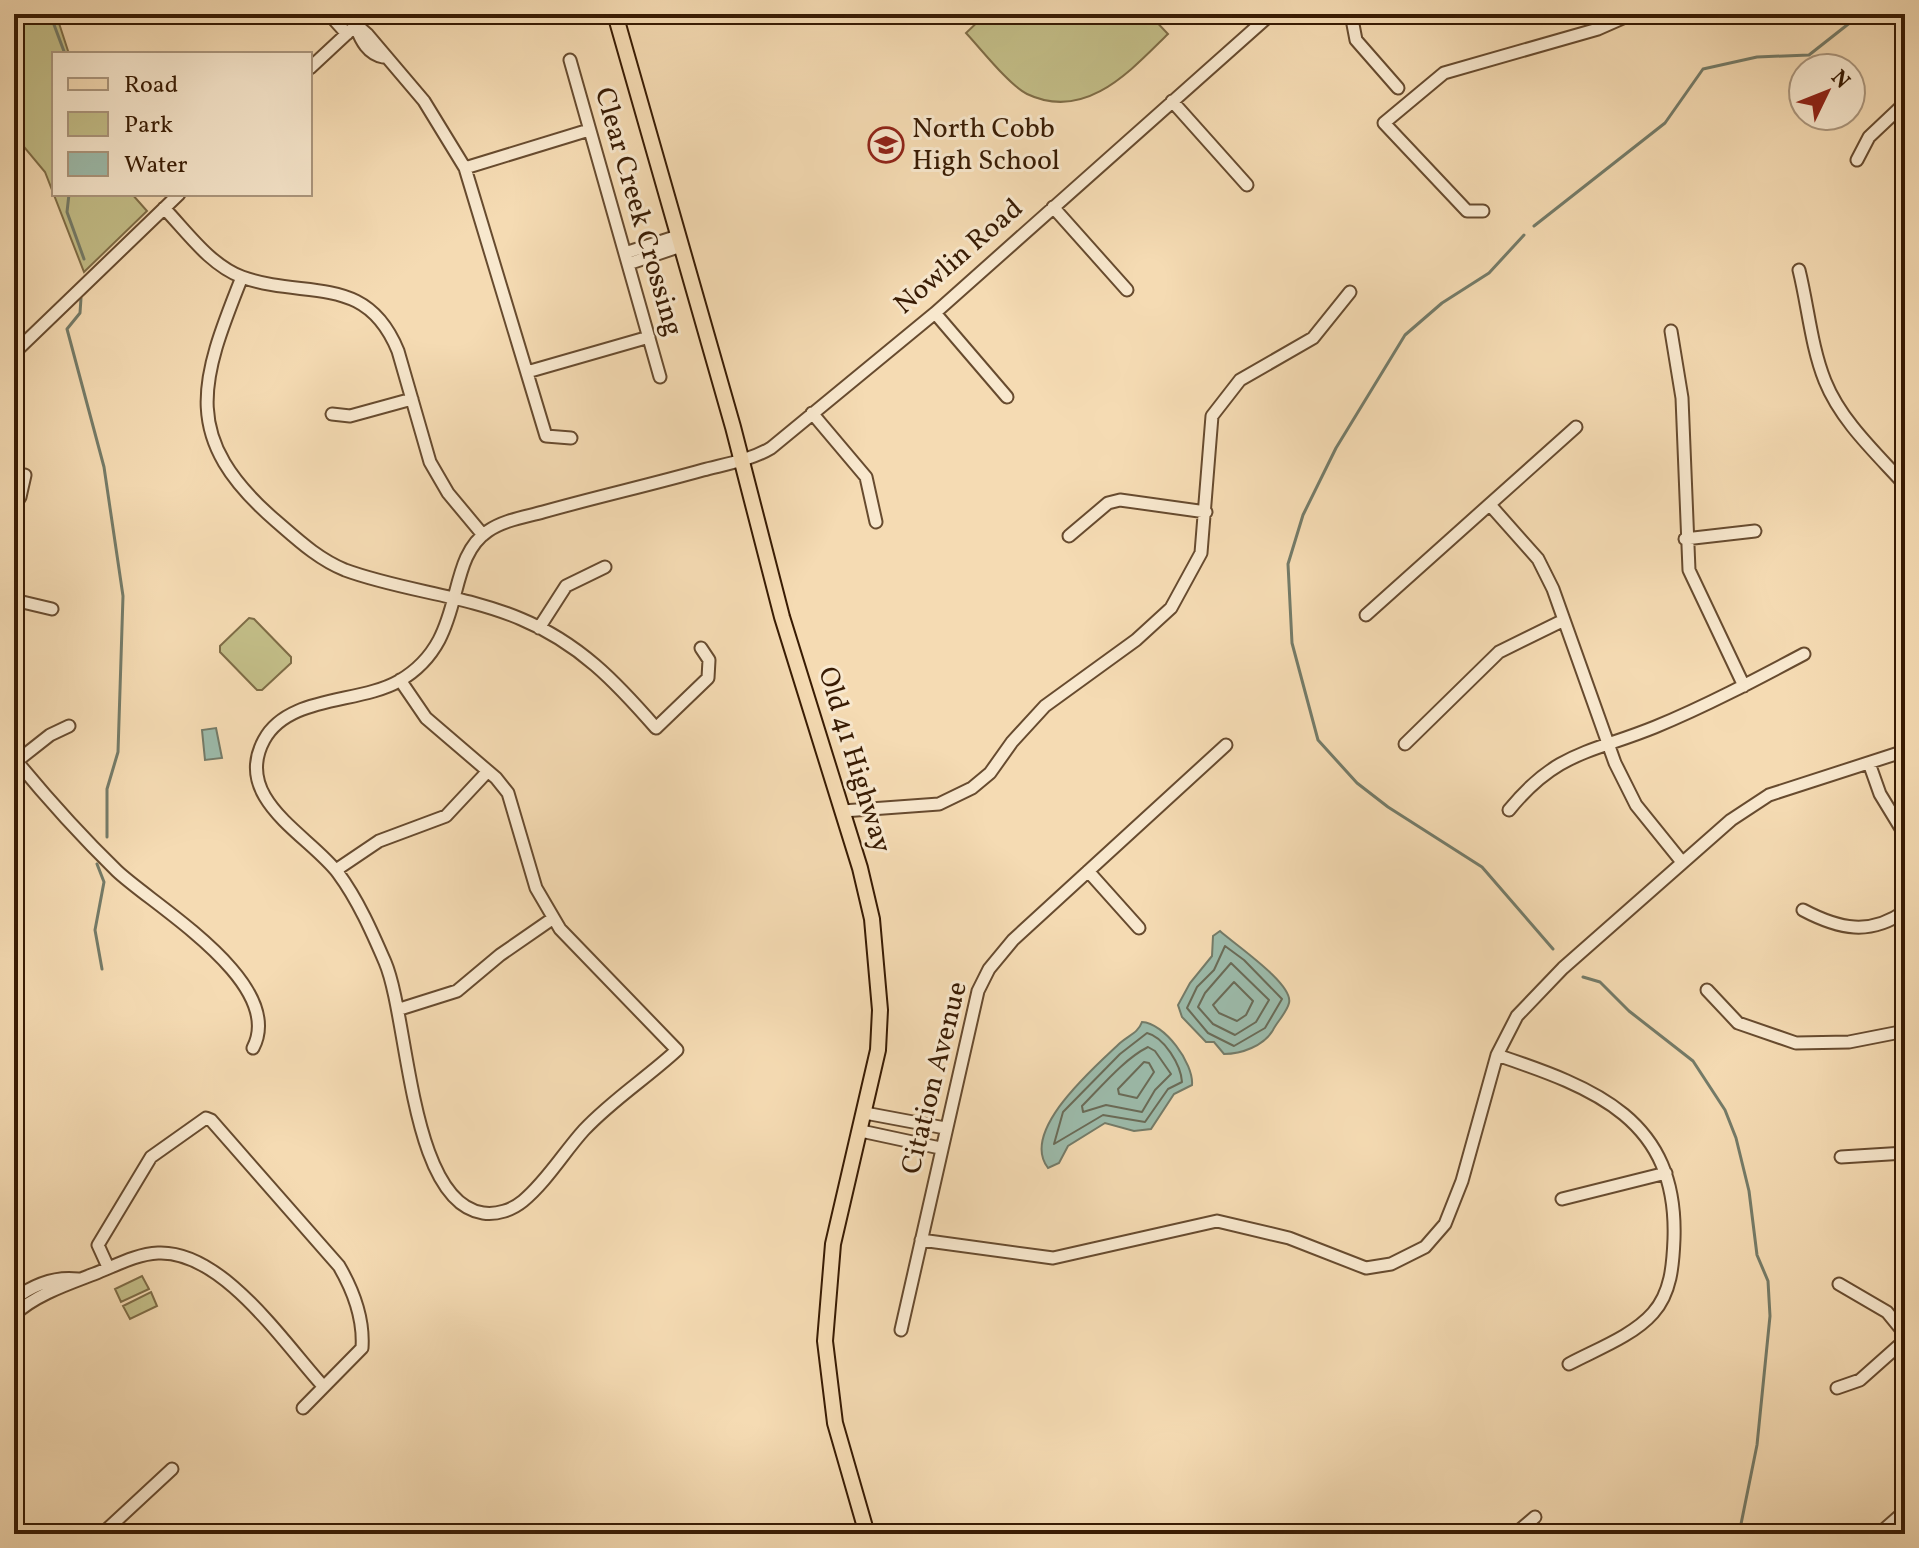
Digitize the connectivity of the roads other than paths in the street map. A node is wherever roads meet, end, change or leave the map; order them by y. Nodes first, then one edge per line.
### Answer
1 (329, 14) edge
2 (344, 14) edge
3 (368, 14) edge
4 (615, 14) edge
5 (1271, 14) edge
6 (1351, 14) edge
7 (1632, 14) edge
8 (351, 30) junction
9 (570, 60) dead end
10 (312, 66) edge
11 (1398, 88) dead end
12 (1172, 101) junction
13 (1905, 103) edge
14 (589, 130) junction
15 (1857, 160) dead end
16 (465, 168) junction
17 (1247, 185) dead end
18 (177, 196) edge
19 (1053, 207) junction
20 (164, 208) junction
21 (1483, 211) dead end
22 (679, 241) junction
23 (626, 259) junction
24 (1799, 270) dead end
25 (242, 277) junction
26 (1127, 290) dead end
27 (1350, 292) dead end
28 (935, 313) junction
29 (1671, 331) dead end
30 (649, 337) junction
31 (14, 353) edge
32 (527, 372) junction
33 (660, 377) dead end
34 (1007, 397) dead end
35 (412, 399) junction
36 (812, 413) junction
37 (332, 414) dead end
38 (1576, 427) dead end
39 (571, 438) dead end
40 (742, 460) junction
41 (25, 475) dead end
42 (1905, 485) edge
43 (1491, 506) junction
44 (14, 507) edge
45 (1206, 512) junction
46 (876, 522) dead end
47 (1755, 531) dead end
48 (483, 535) junction
49 (1069, 536) dead end
50 (1685, 539) junction
51 (605, 567) dead end
52 (455, 599) junction
53 (14, 600) edge
54 (52, 609) dead end
55 (1366, 615) dead end
56 (1564, 620) junction
57 (539, 628) junction
58 (701, 648) dead end
59 (1804, 654) dead end
60 (400, 680) junction
61 (1744, 686) junction
62 (69, 726) dead end
63 (1609, 742) junction
64 (1405, 744) dead end
65 (1226, 745) dead end
66 (1905, 751) edge
67 (15, 760) edge
68 (1869, 763) junction
69 (488, 771) junction
70 (1509, 810) dead end
71 (843, 811) junction
72 (1905, 835) edge
73 (1682, 862) junction
74 (336, 870) junction
75 (1088, 871) junction
76 (1803, 910) dead end
77 (1905, 911) edge
78 (552, 919) junction
79 (1139, 928) dead end
80 (1707, 990) dead end
81 (400, 1009) junction
82 (1905, 1031) edge
83 (253, 1048) dead end
84 (1497, 1055) junction
85 (865, 1113) junction
86 (945, 1128) junction
87 (861, 1131) junction
88 (940, 1148) junction
89 (1905, 1153) edge
90 (1841, 1157) dead end
91 (1666, 1173) junction
92 (1562, 1199) dead end
93 (921, 1240) junction
94 (108, 1267) junction
95 (78, 1279) junction
96 (1839, 1284) dead end
97 (14, 1299) edge
98 (14, 1315) edge
99 (901, 1330) dead end
100 (1905, 1337) edge
101 (1569, 1364) dead end
102 (323, 1386) junction
103 (1837, 1388) dead end
104 (303, 1408) dead end
105 (172, 1469) dead end
106 (1905, 1511) edge
107 (1535, 1517) dead end
108 (102, 1534) edge
109 (867, 1534) edge
110 (1515, 1534) edge
111 (1879, 1534) edge

1 - 8 street
2 - 8 street
3 - 8 street
4 - 22 main road, Old 41 Highway
5 - 12 street, Nowlin Road
6 - 11 street
7 - 21 street
8 - 10 street
8 - 16 street
9 - 14 street, Clear Creek Crossing
12 - 17 street
12 - 19 street, Nowlin Road
13 - 15 street
14 - 16 street
14 - 23 street, Clear Creek Crossing
16 - 32 street
18 - 20 street
19 - 26 street
19 - 28 street, Nowlin Road
20 - 25 street
20 - 31 street
22 - 23 street
22 - 40 main road, Old 41 Highway
23 - 30 street, Clear Creek Crossing
24 - 42 street
25 - 35 street
25 - 52 street
27 - 45 street
28 - 34 street
28 - 36 street, Nowlin Road
29 - 50 street
30 - 32 street
30 - 33 street, Clear Creek Crossing
32 - 39 street
35 - 37 street
35 - 48 street
36 - 40 street, Nowlin Road
36 - 46 street
38 - 43 street
40 - 48 street, Nowlin Road
40 - 71 main road, Old 41 Highway
41 - 44 street
43 - 55 street
43 - 56 street
45 - 49 street
45 - 71 street
47 - 50 street
48 - 52 street
50 - 61 street
51 - 57 street
52 - 57 street
52 - 60 street
53 - 54 street
56 - 63 street
56 - 64 street
57 - 58 street
59 - 61 street
60 - 69 street
60 - 74 street
61 - 63 street
62 - 67 street
63 - 70 street
63 - 73 street
65 - 75 street, Citation Avenue
66 - 68 street
67 - 83 street
68 - 72 street
68 - 73 street
69 - 74 street
69 - 78 street
71 - 85 main road, Old 41 Highway
73 - 84 street
74 - 81 street
75 - 79 street
75 - 86 street, Citation Avenue
76 - 77 street
78 - 81 street
78 - 81 street
80 - 82 street
84 - 91 street
84 - 93 street
85 - 86 street
85 - 87 main road, Old 41 Highway
86 - 88 street, Citation Avenue
87 - 88 street
87 - 109 main road, Old 41 Highway
88 - 93 street, Citation Avenue
89 - 90 street
91 - 92 street
91 - 101 street
93 - 99 street, Citation Avenue
94 - 95 street
94 - 102 street
94 - 102 street
95 - 97 street
95 - 98 street
96 - 100 street
100 - 103 street
102 - 104 street
105 - 108 street
106 - 111 street
107 - 110 street

